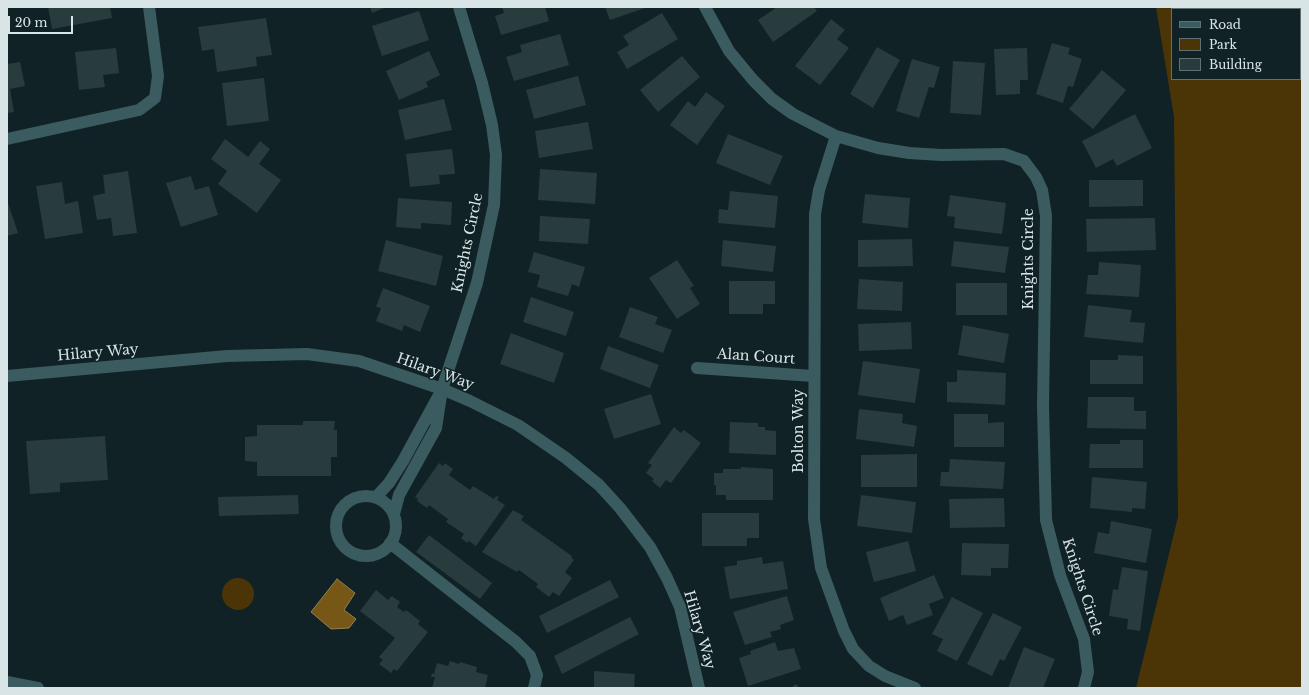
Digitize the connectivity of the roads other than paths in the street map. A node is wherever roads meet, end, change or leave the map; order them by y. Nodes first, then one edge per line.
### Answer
1 (150, 7) edge
2 (459, 7) edge
3 (705, 7) edge
4 (836, 136) junction
5 (7, 139) edge
6 (697, 368) dead end
7 (7, 376) edge
8 (813, 376) junction
9 (442, 389) junction
10 (376, 497) junction
11 (394, 514) junction
12 (390, 544) junction
13 (7, 682) edge
14 (38, 688) edge
15 (534, 688) edge
16 (699, 688) edge
17 (915, 688) edge
18 (1084, 688) edge

1 - 5 street
2 - 9 street, Knights Circle
3 - 4 street, Knights Circle
4 - 8 street, Bolton Way
4 - 18 street, Knights Circle
6 - 8 street, Alan Court
7 - 9 street, Hilary Way
8 - 17 street, Bolton Way
9 - 10 street
9 - 11 street
9 - 16 street, Hilary Way
10 - 11 street
10 - 12 street
11 - 12 street
12 - 15 street
13 - 14 street

